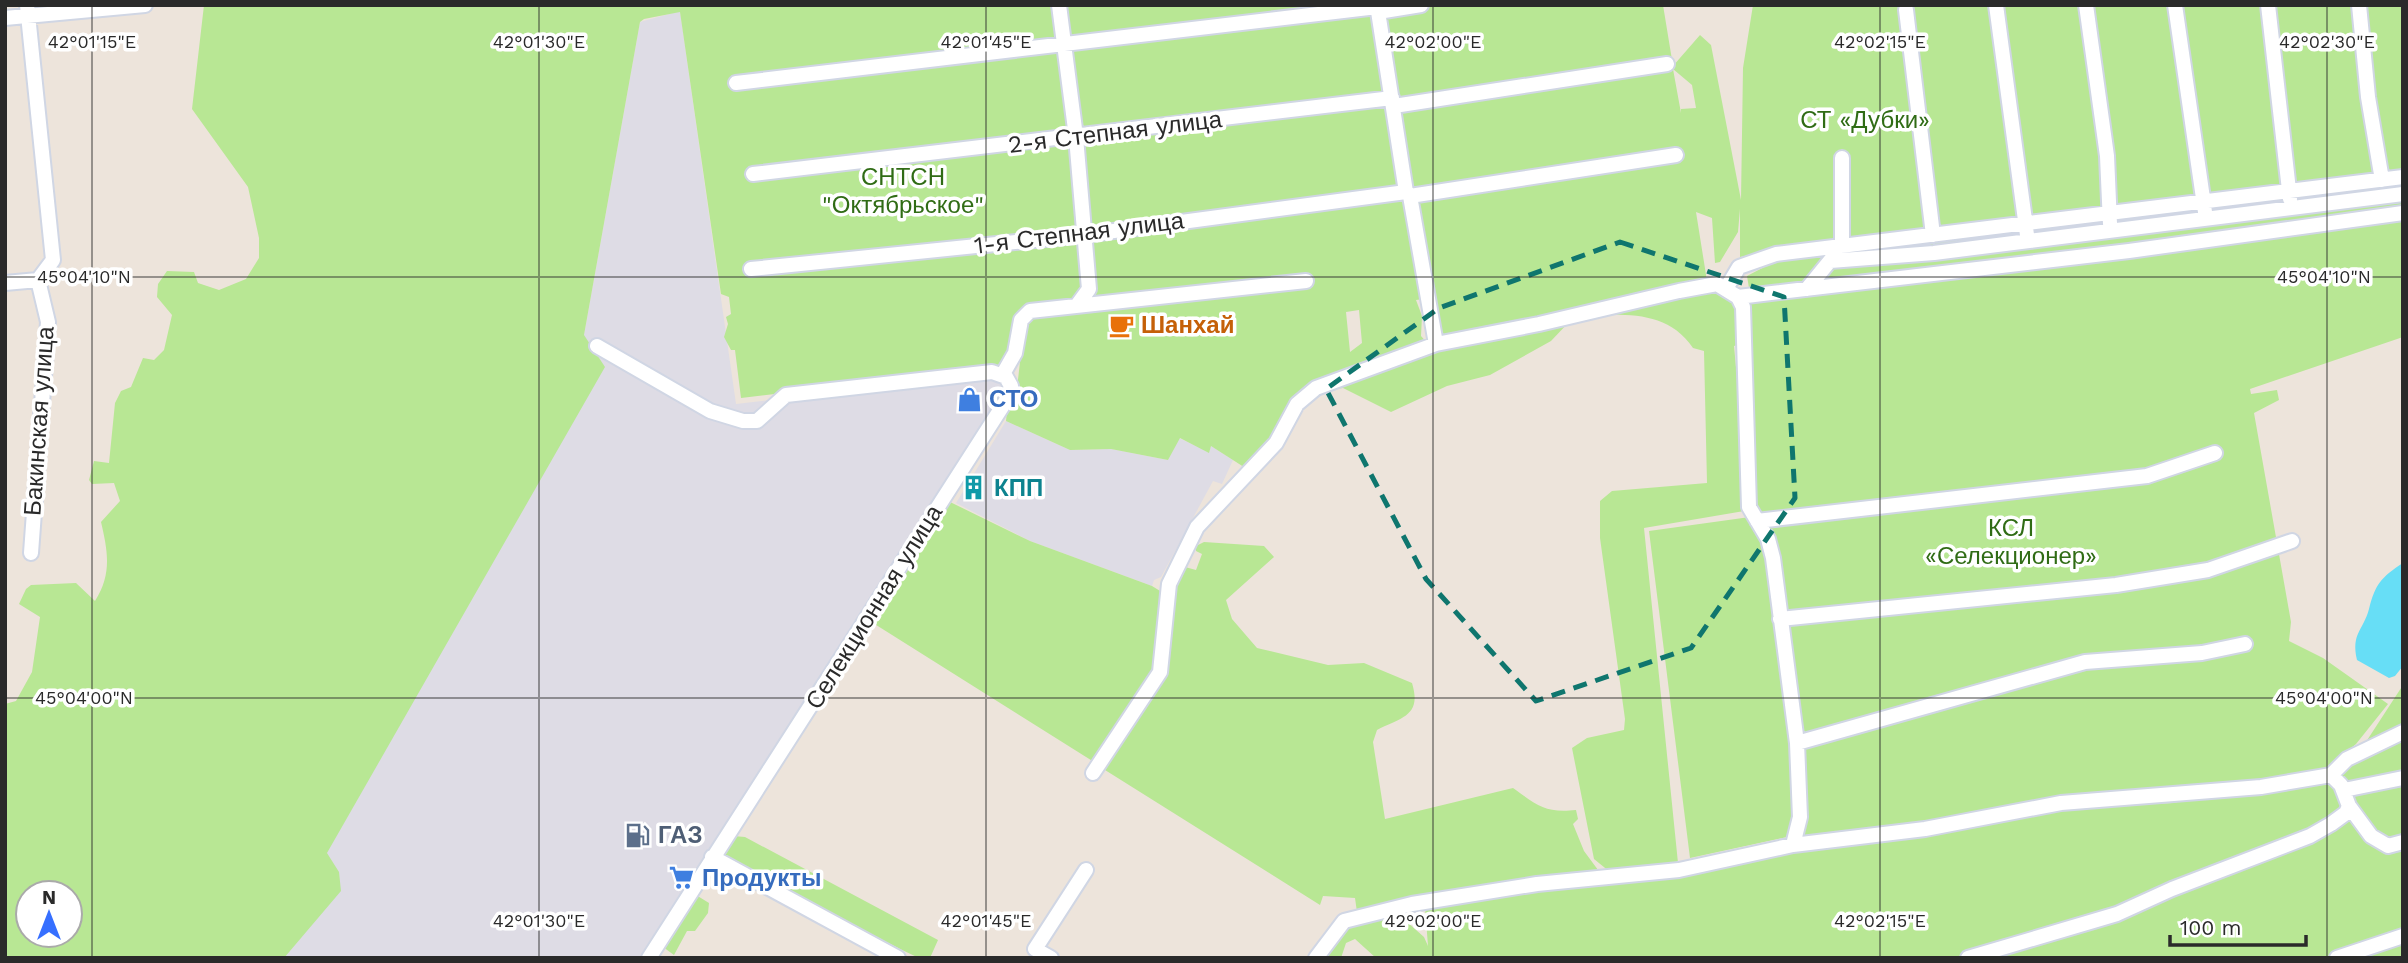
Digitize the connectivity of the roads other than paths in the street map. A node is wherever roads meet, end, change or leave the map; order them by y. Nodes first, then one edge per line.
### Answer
1 (145, 5) edge
2 (1059, 5) edge
3 (1421, 5) edge
4 (1996, 5) edge
5 (2086, 5) edge
6 (2175, 5) edge
7 (2268, 5) edge
8 (2359, 5) edge
9 (1378, 8) edge
10 (27, 10) edge
11 (1906, 10) dead end
12 (5, 18) edge
13 (1064, 44) junction
14 (1667, 64) dead end
15 (736, 83) dead end
16 (1393, 102) junction
17 (1076, 137) junction
18 (1676, 155) dead end
19 (1842, 158) dead end
20 (753, 174) dead end
21 (2403, 177) edge
22 (2382, 180) junction
23 (2289, 191) junction
24 (1408, 194) junction
25 (2403, 194) edge
26 (2291, 208) junction
27 (2205, 210) junction
28 (2403, 213) edge
29 (2110, 222) junction
30 (2027, 233) junction
31 (1084, 235) junction
32 (1933, 235) junction
33 (1842, 246) junction
34 (1830, 261) junction
35 (751, 269) dead end
36 (38, 280) junction
37 (1306, 282) dead end
38 (5, 283) edge
39 (1807, 289) junction
40 (1732, 292) junction
41 (1078, 304) junction
42 (1436, 344) junction
43 (597, 346) dead end
44 (1003, 374) junction
45 (2215, 453) dead end
46 (1757, 521) junction
47 (2292, 541) dead end
48 (31, 553) dead end
49 (1780, 619) junction
50 (2245, 644) dead end
51 (2403, 732) edge
52 (1797, 743) junction
53 (1093, 773) dead end
54 (2331, 775) junction
55 (2403, 778) edge
56 (2344, 790) junction
57 (2348, 806) junction
58 (2403, 842) edge
59 (1793, 845) junction
60 (712, 857) junction
61 (1086, 870) dead end
62 (2403, 936) edge
63 (649, 958) edge
64 (898, 958) edge
65 (1051, 958) edge
66 (1315, 958) edge
67 (1968, 958) edge
68 (2337, 958) edge

1 - 10 street
2 - 13 street
3 - 9 street
4 - 30 street
5 - 29 street
6 - 27 street
7 - 23 street
8 - 22 street
9 - 13 street
9 - 16 street
10 - 12 street
10 - 36 street
11 - 32 street
13 - 15 street
13 - 17 street
14 - 16 street, 2-я Степная улица
16 - 17 street, 2-я Степная улица
16 - 24 street
17 - 20 street, 2-я Степная улица
17 - 31 street
18 - 24 street, 1-я Степная улица
19 - 33 street
21 - 22 street
22 - 23 street
23 - 26 street
23 - 27 street
24 - 31 street, 1-я Степная улица
24 - 42 street
25 - 26 street
26 - 27 street
27 - 29 street
28 - 39 street
29 - 30 street
30 - 32 street
30 - 34 street
31 - 35 street, 1-я Степная улица
31 - 41 street
32 - 33 street
33 - 34 street
33 - 40 street
34 - 39 street
36 - 38 street
36 - 48 street, Бакинская улица
37 - 41 street
39 - 40 street
40 - 42 street
40 - 46 street
41 - 44 street
42 - 53 street
43 - 44 street
44 - 60 street, Селекционная улица
45 - 46 street
46 - 49 street
47 - 49 street
49 - 52 street
50 - 52 street
51 - 54 street
52 - 59 street
54 - 56 street
54 - 59 street
55 - 56 street
56 - 57 street
57 - 58 street
57 - 67 street
59 - 66 street
60 - 63 street, Селекционная улица
60 - 64 street
61 - 65 street
62 - 68 street

